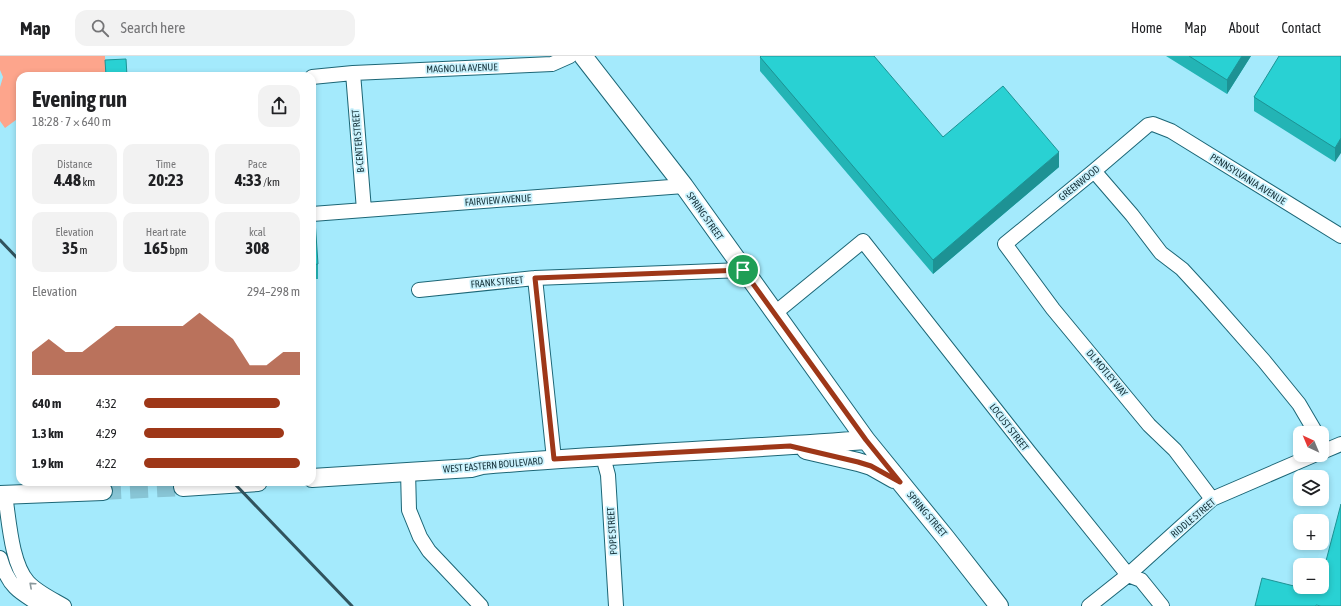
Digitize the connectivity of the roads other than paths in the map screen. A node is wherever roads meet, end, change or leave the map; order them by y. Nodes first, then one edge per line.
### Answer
1 (570, 56) edge
2 (583, 56) edge
3 (353, 73) junction
4 (316, 77) edge
5 (1152, 124) joint
6 (1094, 171) junction
7 (684, 186) junction
8 (364, 210) junction
9 (316, 214) edge
10 (1341, 236) edge
11 (1005, 244) joint
12 (743, 270) junction
13 (535, 278) junction
14 (419, 290) dead end
15 (775, 313) junction
16 (1312, 426) edge
17 (866, 440) junction
18 (1341, 444) edge
19 (790, 446) junction
20 (1329, 448) edge
21 (606, 455) junction
22 (554, 459) junction
23 (1294, 462) edge
24 (408, 471) junction
25 (316, 478) edge
26 (900, 482) junction
27 (200, 486) edge
28 (183, 487) tunnel mouth
29 (103, 491) tunnel mouth
30 (2, 495) edge
31 (1212, 499) junction
32 (0, 558) edge
33 (1128, 575) junction
34 (42, 606) edge
35 (64, 606) edge
36 (481, 606) edge
37 (616, 606) edge
38 (999, 606) edge
39 (1089, 606) edge
40 (1162, 606) edge

1 - 3 street, MAGNOLIA AVENUE
2 - 7 main road, SPRING STREET
3 - 4 street, MAGNOLIA AVENUE
3 - 8 street, B-CENTER STREET
5 - 6 street, GREENWOOD
5 - 10 street, PENNSYLVANIA AVENUE
6 - 11 street, GREENWOOD
6 - 16 street
7 - 8 street, FAIRVIEW AVENUE
7 - 12 main road, SPRING STREET
8 - 9 street, FAIRVIEW AVENUE
11 - 31 street, DL MOTLEY WAY
12 - 13 street, FRANK STREET
12 - 15 main road, SPRING STREET
13 - 14 street, FRANK STREET
13 - 22 street
15 - 17 main road, SPRING STREET
15 - 33 street, LOCUST STREET
17 - 19 main road, WEST EASTERN BOULEVARD
17 - 26 main road, SPRING STREET
18 - 20 street, RIDDLE STREET
19 - 21 main road, WEST EASTERN BOULEVARD
19 - 26 main road
21 - 22 main road, WEST EASTERN BOULEVARD
21 - 37 street, POPE STREET
22 - 24 main road, WEST EASTERN BOULEVARD
23 - 31 street, RIDDLE STREET
24 - 25 main road, WEST EASTERN BOULEVARD
24 - 36 street
26 - 38 main road, SPRING STREET
27 - 28 main road
29 - 30 main road
35 -> 30 street
31 - 33 street, RIDDLE STREET
32 - 34 street
33 - 39 street, RIDDLE STREET
33 - 40 street, LOCUST STREET

